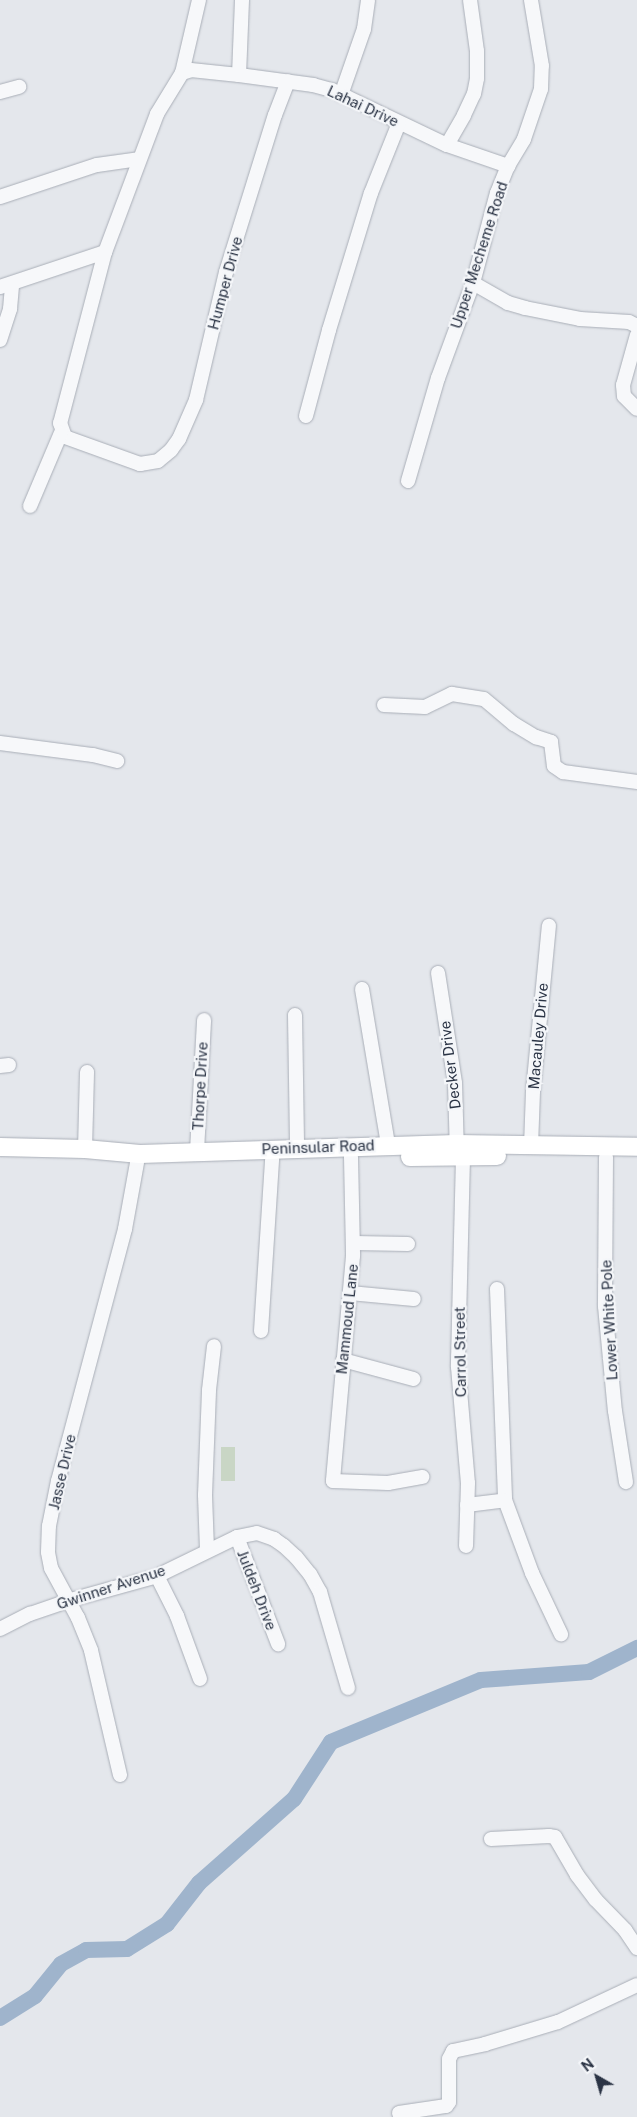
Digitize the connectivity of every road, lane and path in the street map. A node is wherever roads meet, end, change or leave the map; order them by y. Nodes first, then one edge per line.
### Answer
1 (199, 0) edge
2 (242, 0) edge
3 (368, 0) edge
4 (470, 0) edge
5 (531, 0) edge
6 (182, 73) junction
7 (239, 75) junction
8 (288, 81) junction
9 (19, 87) dead end
10 (0, 92) edge
11 (341, 95) junction
12 (399, 123) junction
13 (447, 145) junction
14 (139, 159) junction
15 (508, 166) junction
16 (0, 197) edge
17 (105, 252) junction
18 (473, 283) junction
19 (6, 285) edge
20 (636, 329) edge
21 (0, 340) edge
22 (637, 408) edge
23 (306, 416) dead end
24 (61, 433) junction
25 (408, 481) dead end
26 (30, 506) dead end
27 (384, 705) dead end
28 (0, 743) edge
29 (117, 761) dead end
30 (637, 782) edge
31 (549, 926) dead end
32 (438, 973) dead end
33 (362, 989) dead end
34 (295, 1015) dead end
35 (204, 1020) dead end
36 (87, 1072) dead end
37 (388, 1145) junction
38 (531, 1146) junction
39 (0, 1147) edge
40 (637, 1147) edge
41 (297, 1148) junction
42 (85, 1149) junction
43 (197, 1152) junction
44 (458, 1153) junction
45 (352, 1157) junction
46 (0, 1158) edge
47 (606, 1158) junction
48 (637, 1158) edge
49 (272, 1159) junction
50 (137, 1163) junction
51 (354, 1243) junction
52 (408, 1244) dead end
53 (496, 1289) dead end
54 (350, 1293) junction
55 (414, 1299) dead end
56 (261, 1331) dead end
57 (214, 1346) dead end
58 (343, 1360) junction
59 (414, 1379) dead end
60 (422, 1477) dead end
61 (626, 1482) dead end
62 (505, 1500) junction
63 (467, 1505) junction
64 (243, 1535) junction
65 (466, 1546) dead end
66 (208, 1550) junction
67 (157, 1576) junction
68 (67, 1601) junction
69 (0, 1629) edge
70 (561, 1634) dead end
71 (278, 1644) dead end
72 (200, 1679) dead end
73 (348, 1688) dead end
74 (120, 1775) dead end
75 (491, 1839) dead end
76 (637, 1948) edge
77 (637, 1985) edge
78 (399, 2113) dead end

1 - 6 street
2 - 7 street
3 - 11 street
4 - 13 street
5 - 15 street, Upper Mecheme Road
6 - 7 street, Lahai Drive
6 - 14 street
7 - 8 street, Lahai Drive
8 - 11 street, Lahai Drive
8 - 24 street, Humper Drive
9 - 10 street
11 - 12 street, Lahai Drive
12 - 13 street, Lahai Drive
12 - 23 street
13 - 15 street, Lahai Drive
14 - 16 street
14 - 17 street
15 - 18 street, Upper Mecheme Road
17 - 19 street
17 - 24 street
18 - 20 street
18 - 25 street, Upper Mecheme Road
19 - 21 street
20 - 22 street
24 - 26 street
27 - 30 street
28 - 29 street
31 - 38 street, Macauley Drive
32 - 44 street, Decker Drive
33 - 37 street
34 - 41 street
35 - 43 street, Thorpe Drive
36 - 42 street
37 - 41 main road, Peninsular Road
37 - 44 main road, Peninsular Road
38 - 40 main road, Peninsular Road
38 - 44 main road, Peninsular Road
39 - 42 main road, Peninsular Road
41 - 43 main road, Peninsular Road
42 - 43 main road, Peninsular Road
44 - 45 main road, Peninsular Road
44 - 47 main road, Peninsular Road
44 - 63 street, Carrol Street
45 - 49 main road, Peninsular Road
45 - 51 street, Mammoud Lane
46 - 50 main road, Peninsular Road
47 - 48 main road, Peninsular Road
47 - 61 street, Lower White Pole
49 - 50 main road, Peninsular Road
49 - 56 street
50 - 68 street, Jasse Drive
51 - 52 street
51 - 54 street, Mammoud Lane
53 - 62 street
54 - 55 street
54 - 58 street, Mammoud Lane
57 - 66 street
58 - 59 street
58 - 60 street, Mammoud Lane
62 - 63 street
62 - 70 street
63 - 65 street, Carrol Street
64 - 66 street, Gwinner Avenue
64 - 71 street, Juldeh Drive
64 - 73 street
66 - 67 street, Gwinner Avenue
67 - 68 street, Gwinner Avenue
67 - 72 street
68 - 69 street, Gwinner Avenue
68 - 74 street, Jasse Drive
75 - 76 street
77 - 78 street

